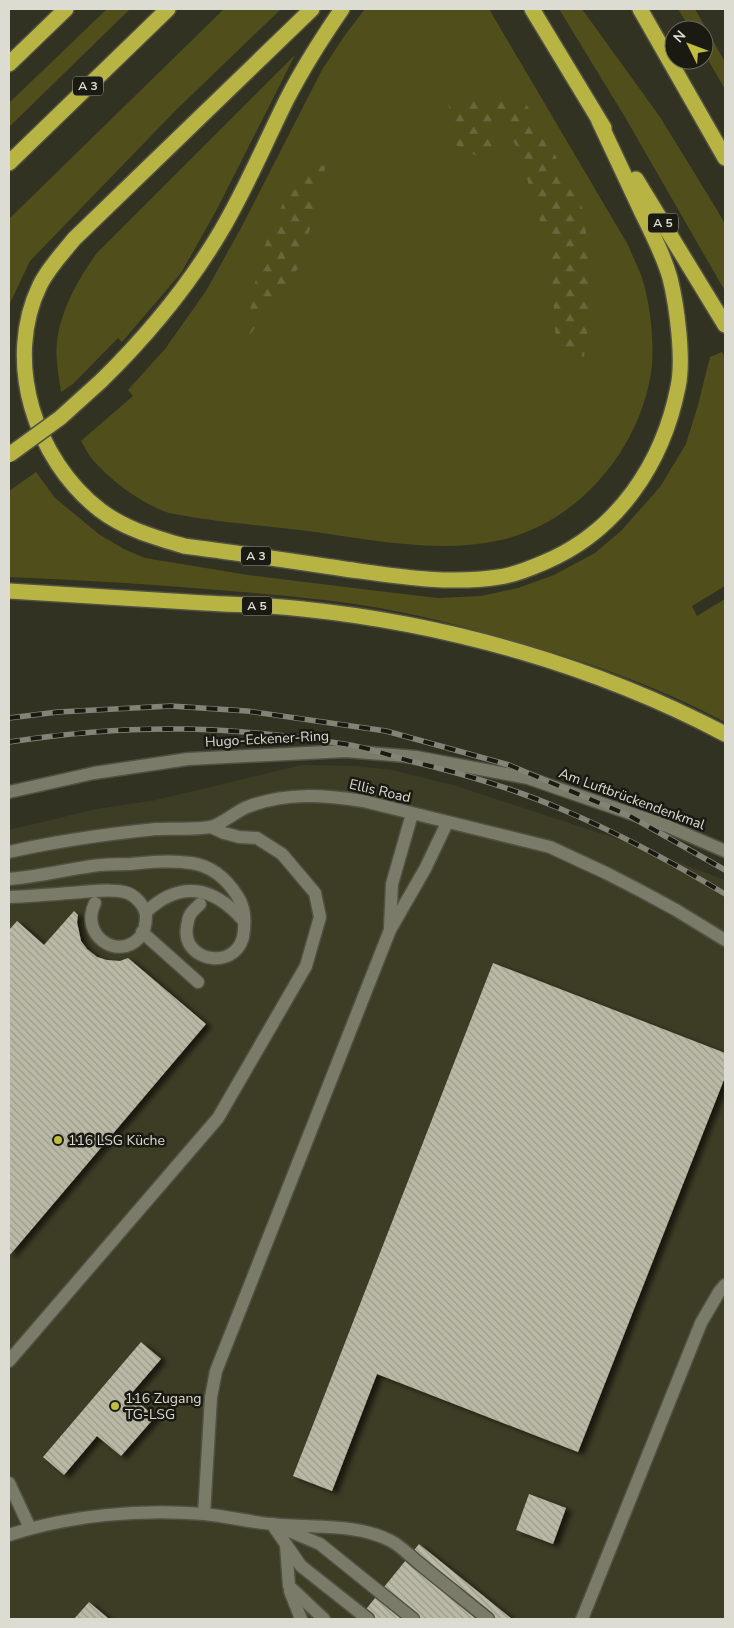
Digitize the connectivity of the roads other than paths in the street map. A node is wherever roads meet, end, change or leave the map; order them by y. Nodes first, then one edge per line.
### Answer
1 (66, 9) edge
2 (168, 9) edge
3 (312, 9) edge
4 (342, 9) edge
5 (532, 9) edge
6 (640, 9) edge
7 (9, 64) edge
8 (600, 121) junction
9 (725, 158) edge
10 (9, 163) edge
11 (725, 325) edge
12 (9, 455) edge
13 (9, 591) edge
14 (725, 734) edge
15 (528, 778) joint
16 (9, 792) edge
17 (412, 814) junction
18 (447, 823) junction
19 (211, 827) junction
20 (725, 851) edge
21 (9, 852) edge
22 (9, 879) edge
23 (9, 897) edge
24 (95, 904) dead end
25 (200, 904) dead end
26 (146, 912) junction
27 (245, 922) junction
28 (390, 930) junction
29 (142, 932) junction
30 (725, 940) edge
31 (198, 982) dead end
32 (725, 1285) edge
33 (9, 1361) edge
34 (9, 1483) edge
35 (204, 1514) junction
36 (272, 1524) junction
37 (30, 1528) junction
38 (9, 1535) edge
39 (286, 1545) junction
40 (289, 1586) junction
41 (301, 1619) edge
42 (324, 1619) edge
43 (368, 1619) edge
44 (413, 1619) edge
45 (488, 1619) edge
46 (582, 1619) edge

1 - 7 highway
2 - 10 highway, A 3
3 - 8 highway, A 3
4 - 12 highway, bridge
5 - 8 highway
6 - 9 highway
8 - 11 highway, A 5
13 - 14 highway, A 5
15 - 16 street, Hugo-Eckener-Ring
15 - 20 street, Am Luftbrückendenkmal
17 - 18 street, Ellis Road
17 - 19 street, Ellis Road
17 - 28 street
18 - 28 street
18 - 30 street, Ellis Road
19 - 21 street
19 - 33 street
22 - 27 street
23 - 26 street
24 - 29 street
25 - 27 street
26 - 27 street
26 - 29 street
28 - 35 street
29 - 31 street
32 - 46 street
34 - 37 street
35 - 36 street
35 - 37 street
36 - 39 street
36 - 44 street
36 - 45 street
37 - 38 street
39 - 40 street
39 - 43 street
40 - 41 street
40 - 42 street

